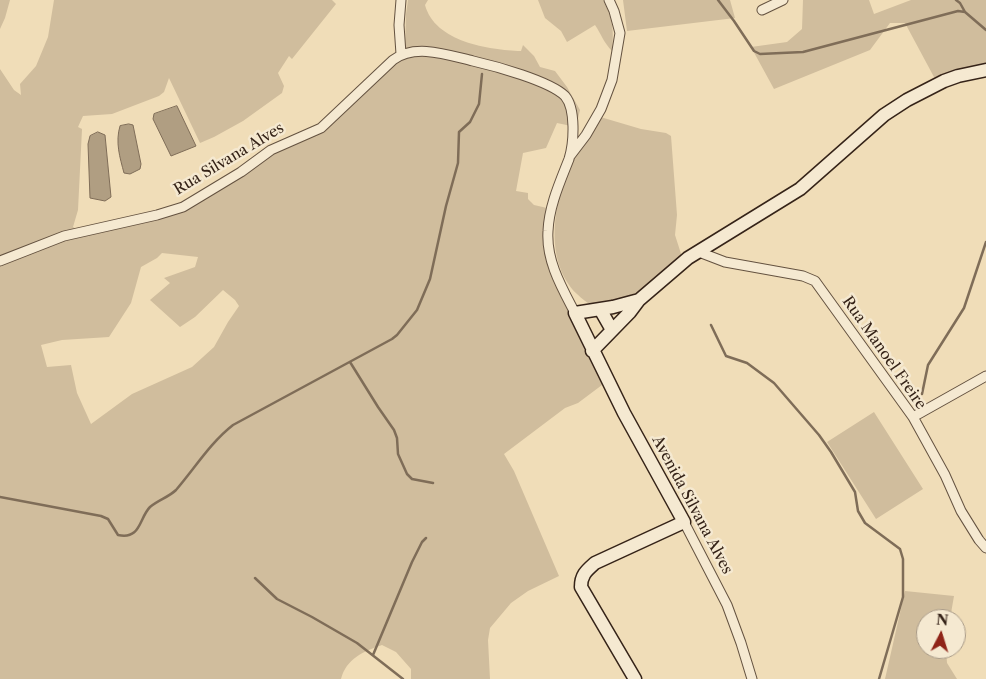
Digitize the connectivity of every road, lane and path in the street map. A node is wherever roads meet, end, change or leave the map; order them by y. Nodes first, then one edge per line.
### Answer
1 (401, 0) edge
2 (609, 0) edge
3 (783, 0) edge
4 (762, 10) dead end
5 (401, 54) junction
6 (986, 70) edge
7 (570, 156) junction
8 (699, 252) junction
9 (0, 261) edge
10 (639, 300) junction
11 (600, 309) junction
12 (574, 313) junction
13 (612, 330) junction
14 (592, 350) junction
15 (986, 376) edge
16 (913, 417) junction
17 (684, 522) junction
18 (986, 548) edge
19 (635, 679) edge
20 (752, 679) edge

1 - 5 street
2 - 7 street
3 - 4 street
5 - 7 street
5 - 9 street, Rua Silvana Alves
6 - 8 street
7 - 12 street
8 - 10 street
8 - 16 street, Rua Manoel Freire
10 - 11 street
10 - 13 street
11 - 12 street
11 - 13 street
12 - 14 street
13 - 14 street
14 - 17 street, Avenida Silvana Alves
15 - 16 street
16 - 18 street, Rua Manoel Freire
17 - 19 street
17 - 20 street, Avenida Silvana Alves

